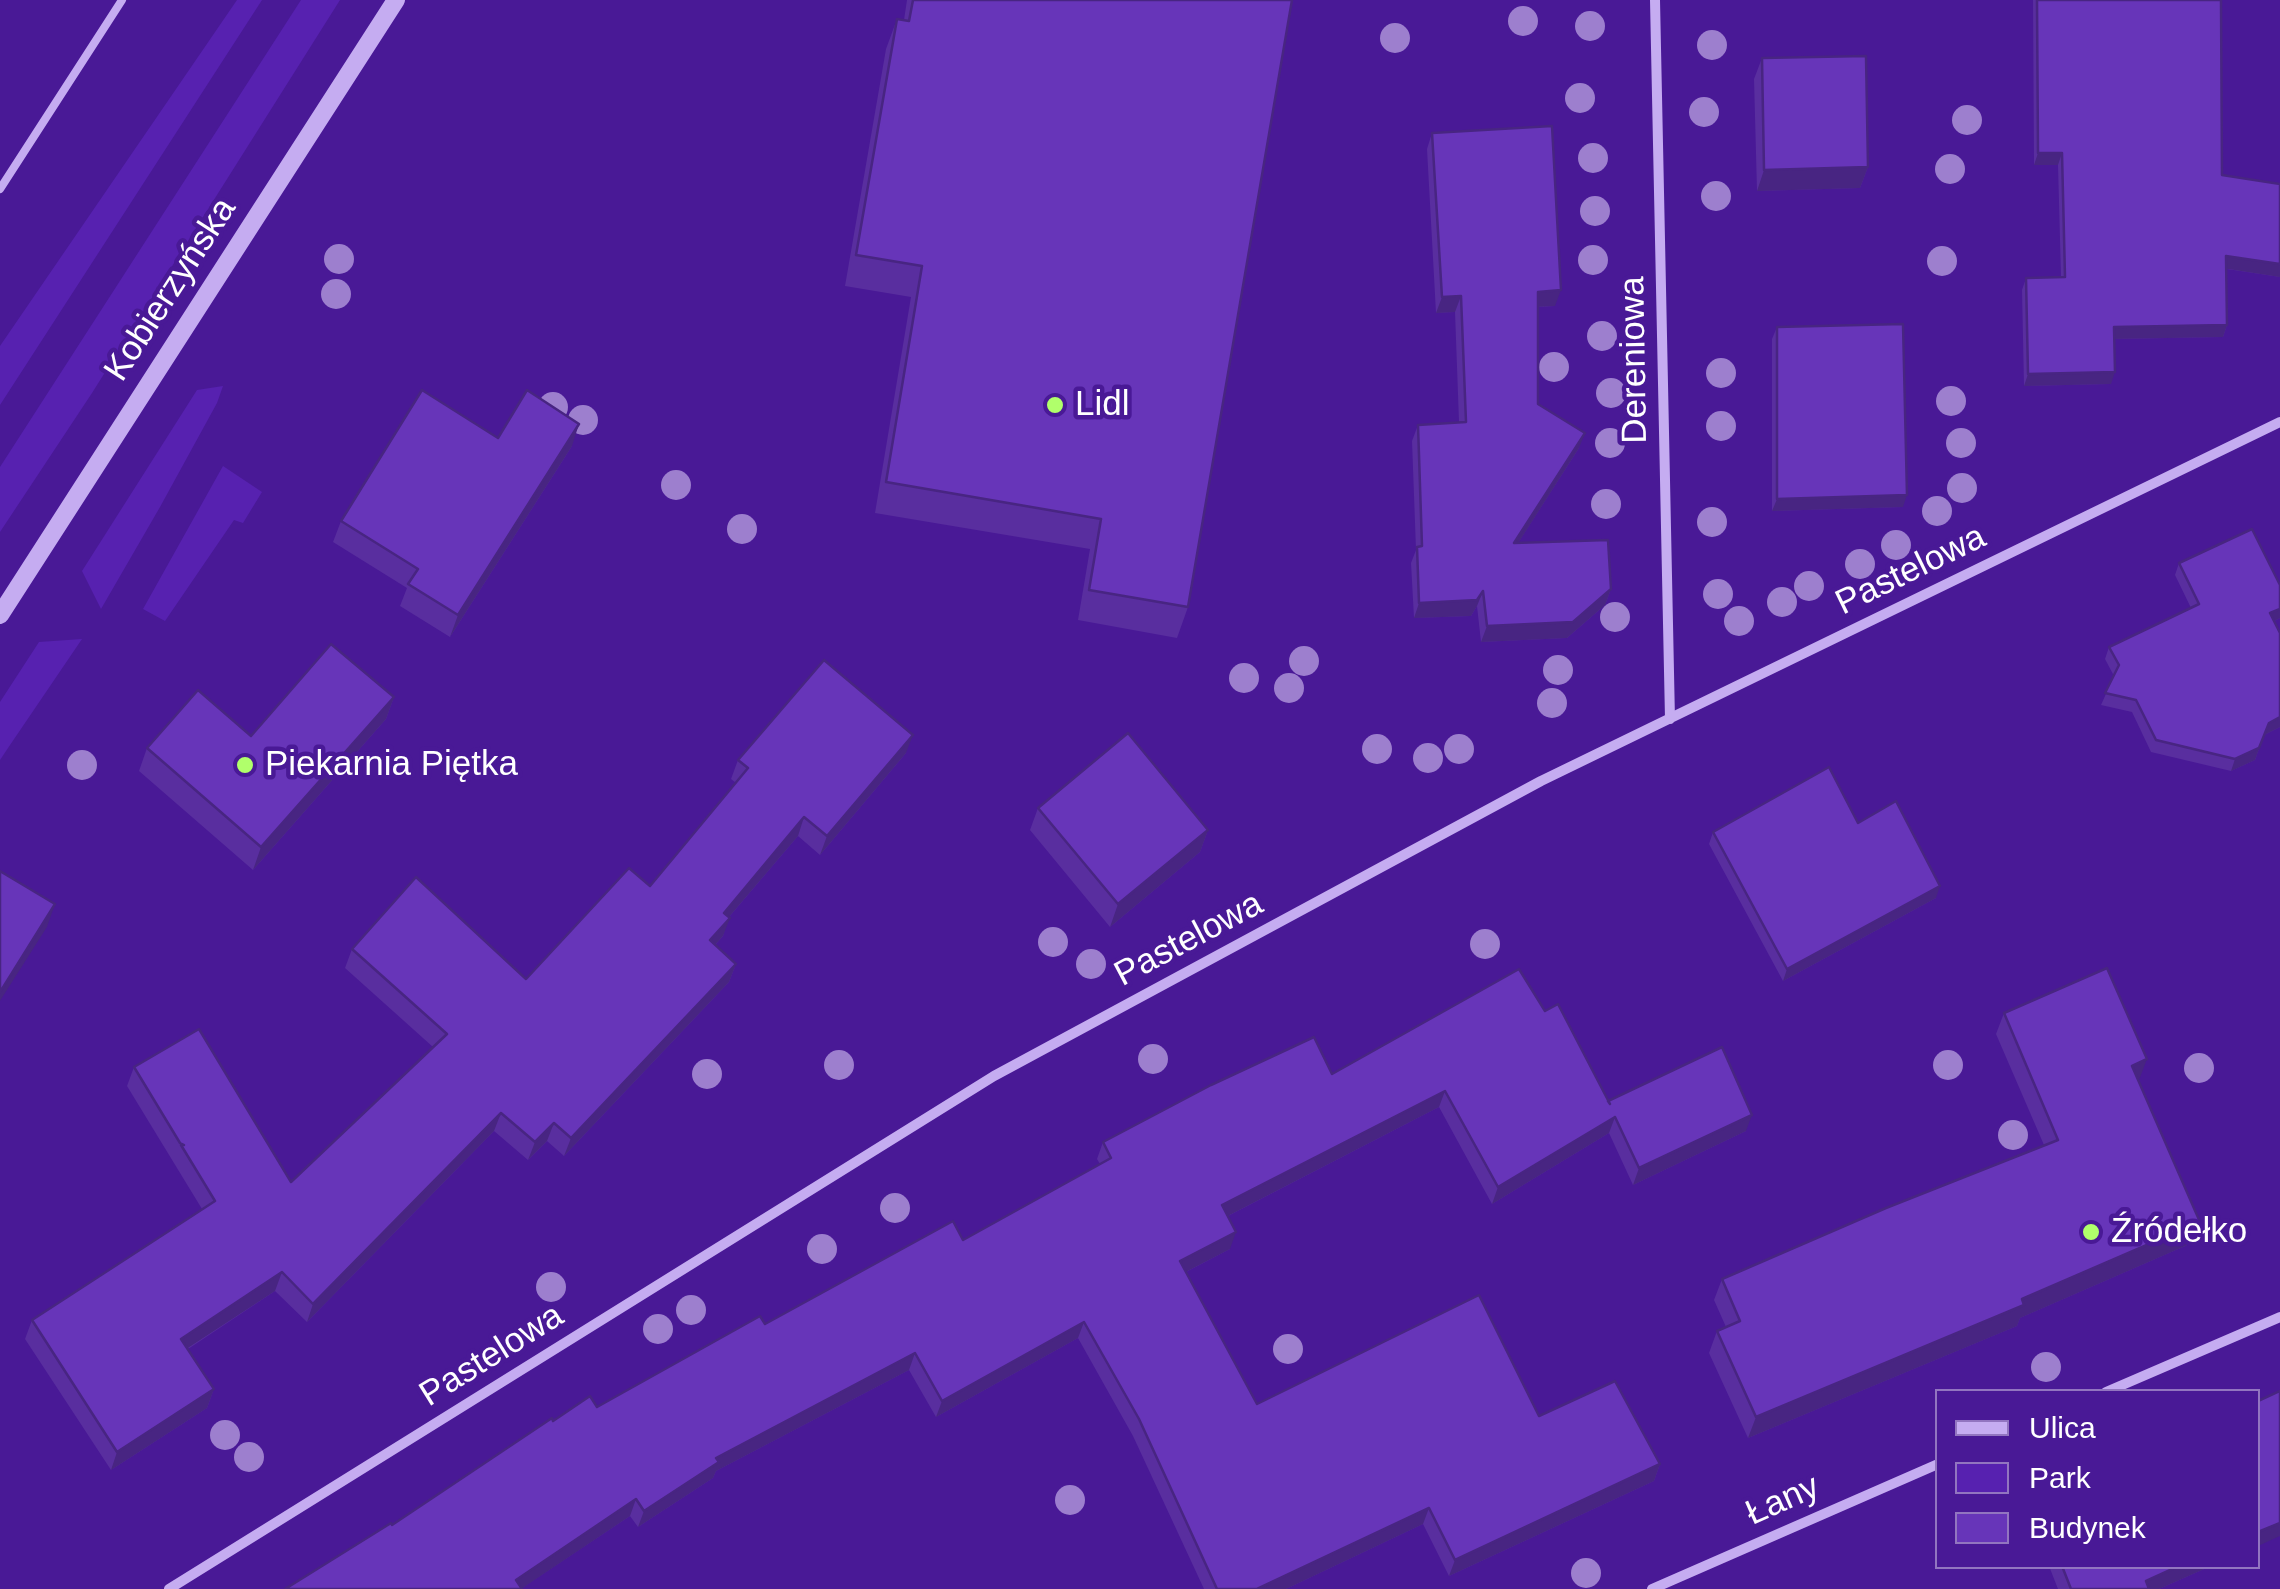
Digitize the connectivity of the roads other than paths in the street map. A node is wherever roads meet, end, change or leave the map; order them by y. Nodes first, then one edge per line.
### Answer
1 (122, 0) edge
2 (396, 0) edge
3 (1654, 0) edge
4 (0, 189) edge
5 (2280, 422) edge
6 (0, 615) edge
7 (1670, 719) junction
8 (2280, 1317) edge
9 (2113, 1389) edge
10 (1935, 1465) edge
11 (170, 1589) edge
12 (1652, 1589) edge

1 - 4 lane
2 - 6 street, Kobierzyńska
3 - 7 street, Dereniowa
5 - 7 street, Pastelowa
7 - 11 street, Pastelowa
8 - 9 street
10 - 12 street, Łany

